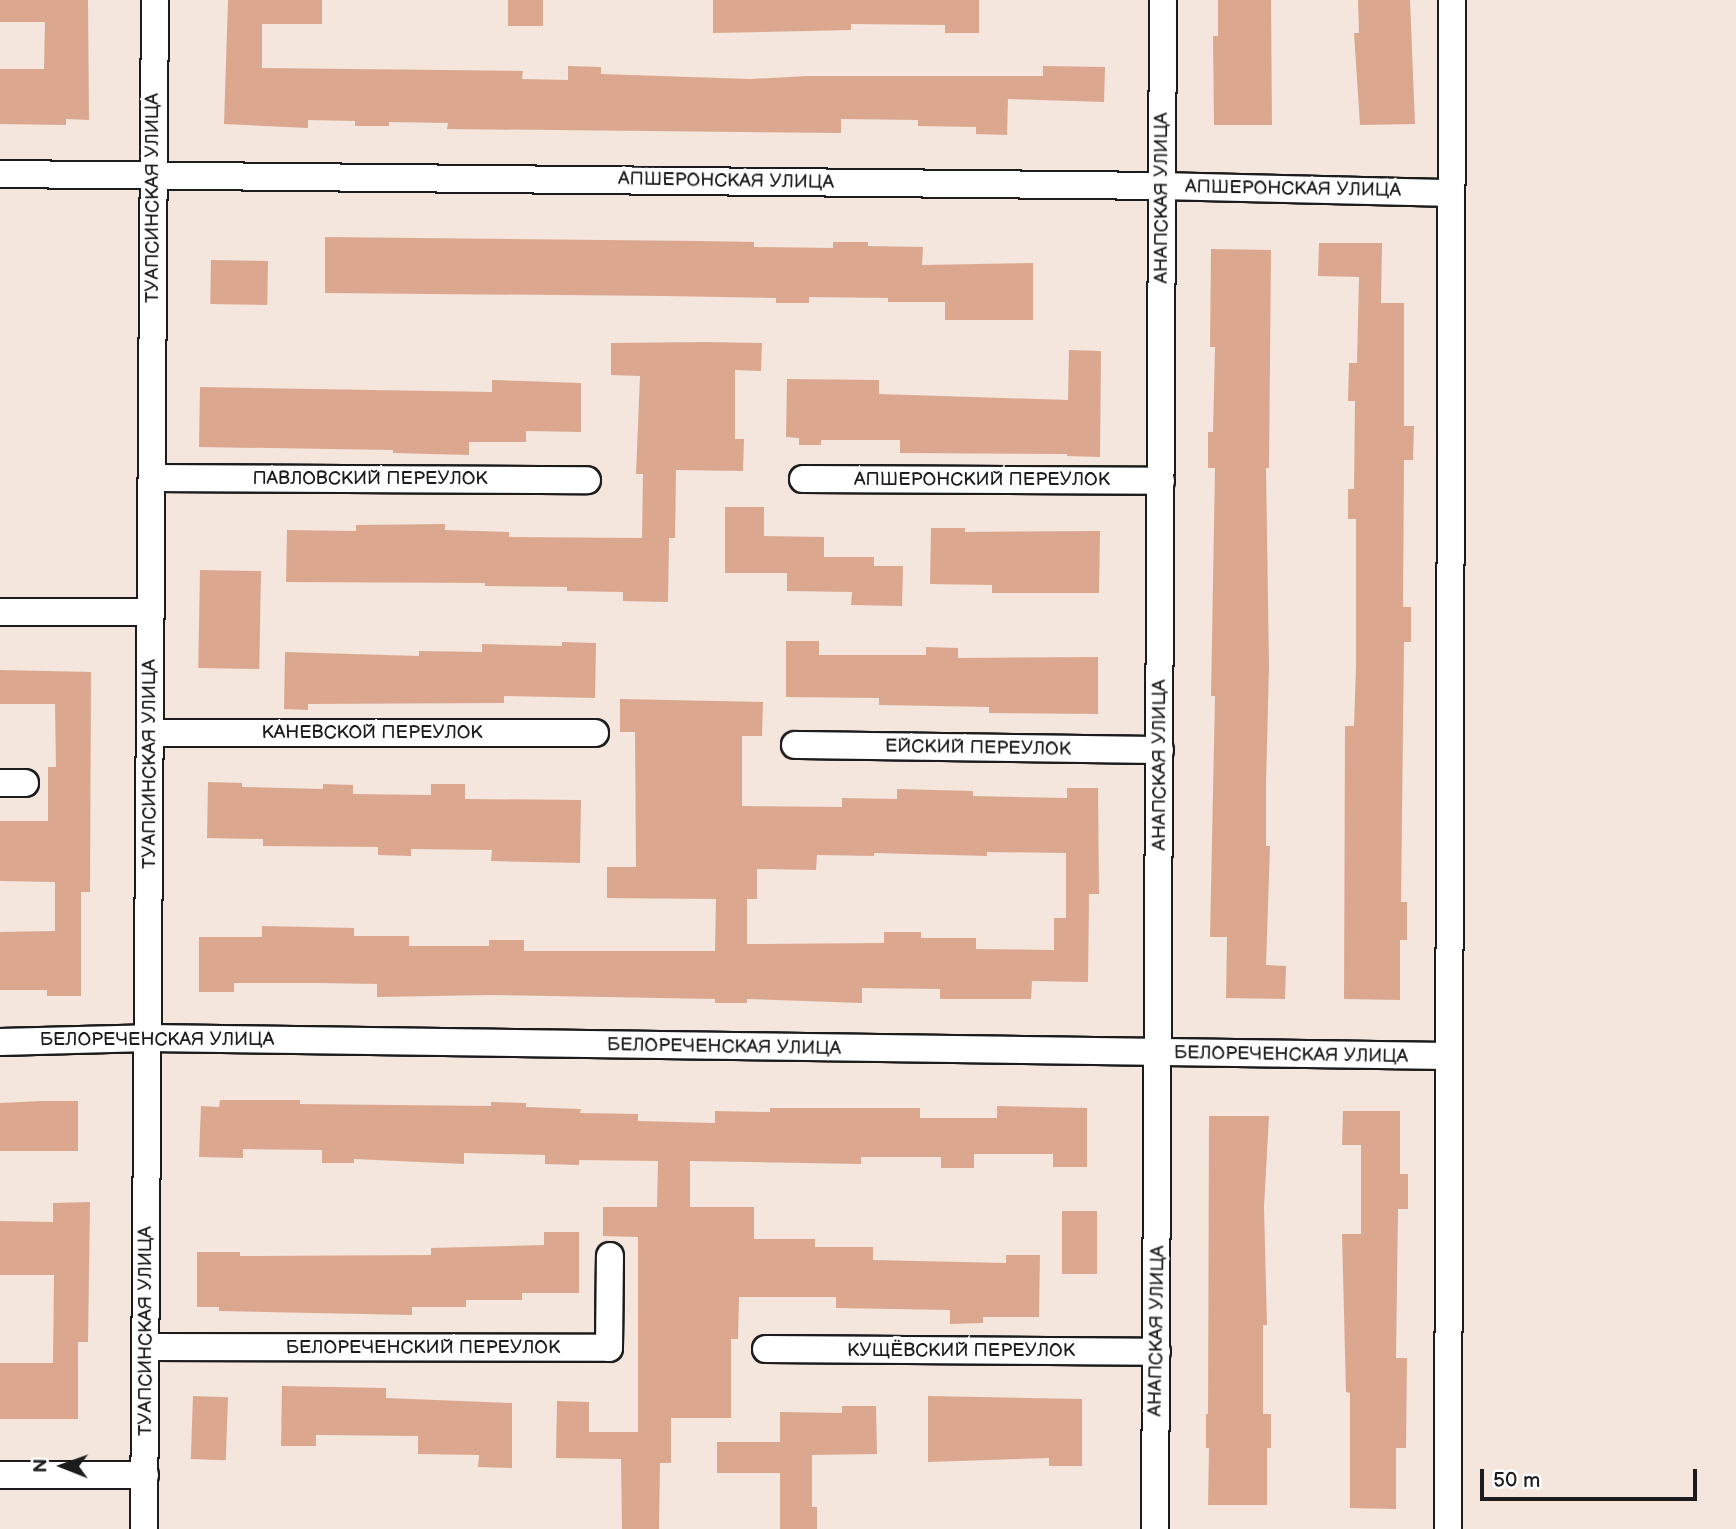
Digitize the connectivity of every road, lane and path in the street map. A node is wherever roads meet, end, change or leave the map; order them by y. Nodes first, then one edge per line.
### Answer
1 (155, 0) edge
2 (1163, 0) edge
3 (1452, 0) edge
4 (0, 174) edge
5 (152, 174) junction
6 (1162, 186) junction
7 (1451, 194) junction
8 (152, 478) junction
9 (803, 479) dead end
10 (587, 480) dead end
11 (1161, 481) junction
12 (0, 612) edge
13 (151, 612) junction
14 (150, 733) junction
15 (595, 733) dead end
16 (796, 745) dead end
17 (1160, 750) junction
18 (148, 1038) junction
19 (0, 1042) edge
20 (1158, 1053) junction
21 (1448, 1056) junction
22 (610, 1256) dead end
23 (145, 1347) junction
24 (766, 1349) dead end
25 (1157, 1352) junction
26 (0, 1475) edge
27 (145, 1475) junction
28 (144, 1529) edge
29 (1154, 1529) edge
30 (1448, 1529) edge

1 - 5 street, ТУАПСИНСКАЯ УЛИЦА
2 - 6 street, АНАПСКАЯ УЛИЦА
3 - 7 street
4 - 5 street, АПШЕРОНСКАЯ УЛИЦА
5 - 6 street, АПШЕРОНСКАЯ УЛИЦА
5 - 8 street, ТУАПСИНСКАЯ УЛИЦА
6 - 7 street, АПШЕРОНСКАЯ УЛИЦА
6 - 11 street, АНАПСКАЯ УЛИЦА
7 - 21 street
8 - 10 street, ПАВЛОВСКИЙ ПЕРЕУЛОК
8 - 13 street, ТУАПСИНСКАЯ УЛИЦА
9 - 11 street, АПШЕРОНСКИЙ ПЕРЕУЛОК
11 - 17 street, АНАПСКАЯ УЛИЦА
12 - 13 street
13 - 14 street, ТУАПСИНСКАЯ УЛИЦА
14 - 15 street, КАНЕВСКОЙ ПЕРЕУЛОК
14 - 18 street, ТУАПСИНСКАЯ УЛИЦА
16 - 17 street, ЕЙСКИЙ ПЕРЕУЛОК
17 - 20 street, АНАПСКАЯ УЛИЦА
18 - 19 street, БЕЛОРЕЧЕНСКАЯ УЛИЦА
18 - 20 street, БЕЛОРЕЧЕНСКАЯ УЛИЦА
18 - 23 street, ТУАПСИНСКАЯ УЛИЦА
20 - 21 street, БЕЛОРЕЧЕНСКАЯ УЛИЦА
20 - 25 street, АНАПСКАЯ УЛИЦА
21 - 30 street
22 - 23 street, БЕЛОРЕЧЕНСКИЙ ПЕРЕУЛОК
23 - 27 street, ТУАПСИНСКАЯ УЛИЦА
24 - 25 street, КУЩЁВСКИЙ ПЕРЕУЛОК
25 - 29 street, АНАПСКАЯ УЛИЦА
26 - 27 street
27 - 28 street, ТУАПСИНСКАЯ УЛИЦА

